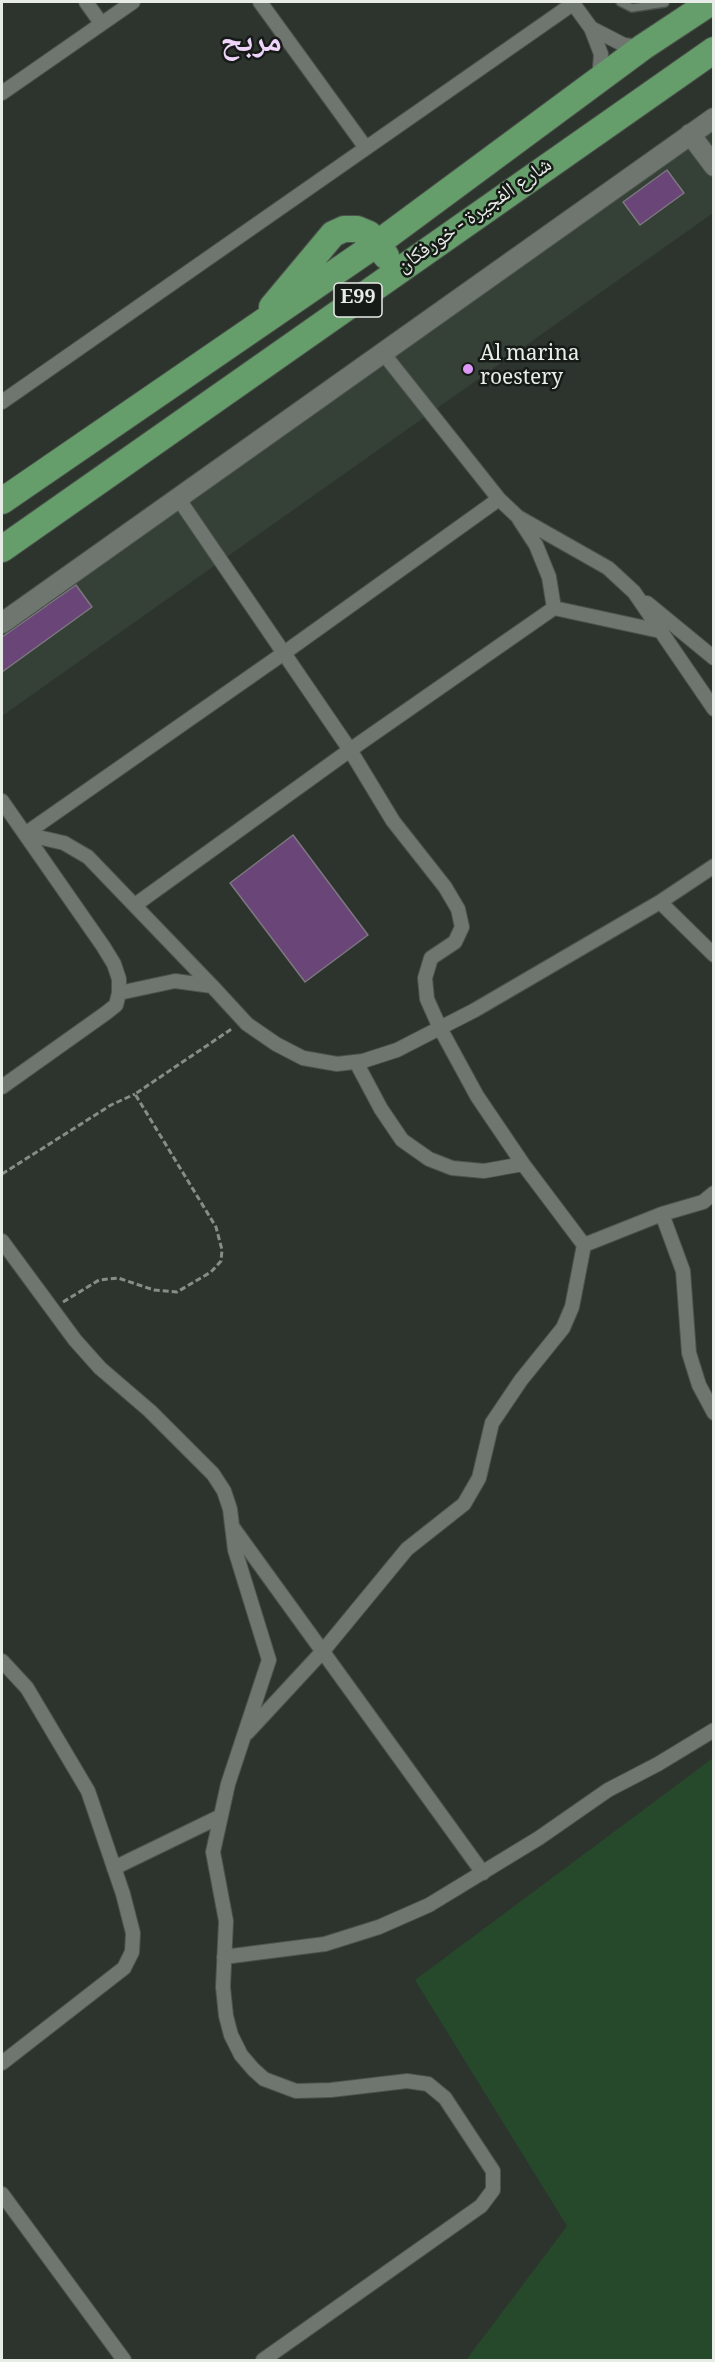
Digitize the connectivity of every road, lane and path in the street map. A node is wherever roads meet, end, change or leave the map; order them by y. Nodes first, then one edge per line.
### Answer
1 (86, 2) edge
2 (133, 2) edge
3 (260, 2) edge
4 (573, 2) edge
5 (620, 2) edge
6 (711, 2) edge
7 (670, 11) edge
8 (101, 23) junction
9 (591, 27) junction
10 (643, 47) junction
11 (714, 50) edge
12 (599, 80) junction
13 (2, 93) edge
14 (714, 118) edge
15 (690, 134) junction
16 (366, 148) junction
17 (714, 166) edge
18 (378, 243) junction
19 (317, 329) junction
20 (383, 354) junction
21 (2, 402) edge
22 (178, 498) junction
23 (499, 499) junction
24 (2, 501) edge
25 (518, 517) junction
26 (2, 549) edge
27 (634, 592) junction
28 (554, 608) junction
29 (2, 623) edge
30 (660, 631) junction
31 (284, 654) junction
32 (714, 658) edge
33 (714, 709) edge
34 (350, 750) junction
35 (2, 801) edge
36 (25, 834) junction
37 (714, 866) edge
38 (660, 902) junction
39 (135, 905) junction
40 (714, 955) edge
41 (212, 986) junction
42 (119, 993) junction
43 (244, 1020) junction
44 (440, 1028) junction
45 (356, 1062) junction
46 (2, 1087) edge
47 (135, 1094) junction
48 (523, 1164) junction
49 (2, 1174) edge
50 (714, 1193) edge
51 (662, 1214) junction
52 (2, 1241) edge
53 (584, 1245) junction
54 (51, 1309) junction
55 (714, 1413) edge
56 (233, 1527) junction
57 (323, 1651) junction
58 (2, 1661) edge
59 (714, 1730) edge
60 (244, 1737) junction
61 (219, 1817) junction
62 (114, 1868) junction
63 (483, 1873) junction
64 (224, 1957) junction
65 (2, 2063) edge
66 (2, 2194) edge
67 (124, 2361) edge
68 (263, 2361) edge

1 - 8 street
2 - 8 street
3 - 16 street
4 - 9 street
4 - 16 street
5 - 7 lane
6 - 7 highway, شارع الفجيرة - خورفكان
7 - 10 highway, شارع الفجيرة - خورفكان
8 - 13 street
9 - 10 street
9 - 12 street
10 - 12 highway, شارع الفجيرة - خورفكان
11 - 19 highway, شارع الفجيرة - خورفكان / E99
12 - 18 highway, شارع الفجيرة - خورفكان
14 - 15 street
15 - 17 street
15 - 20 street
16 - 21 street
18 - 19 highway
18 - 24 highway
19 - 26 highway, شارع الفجيرة - خورفكان / E99
20 - 22 street
20 - 23 street
22 - 29 street
22 - 31 street
23 - 25 street
23 - 31 street
25 - 27 street
25 - 28 street
27 - 30 street
27 - 32 street
28 - 30 street
28 - 34 street
30 - 33 street
31 - 34 street
31 - 36 street
34 - 39 street
34 - 44 street
35 - 36 street
36 - 39 street
36 - 42 street
37 - 38 street
38 - 40 street
38 - 44 street
39 - 41 street
41 - 42 street
41 - 43 street
42 - 46 street
43 - 45 street
43 - 47 path
44 - 45 street
44 - 48 street
45 - 48 street
47 - 49 path
47 - 54 path
48 - 53 street
50 - 51 street
51 - 53 street
51 - 55 street
52 - 54 street
53 - 57 street
54 - 56 street
56 - 57 street
56 - 60 street
57 - 60 street
57 - 63 street
58 - 62 street
59 - 63 street
60 - 61 street
61 - 62 street
61 - 64 street
62 - 65 street
63 - 64 street
64 - 68 street
66 - 67 street

